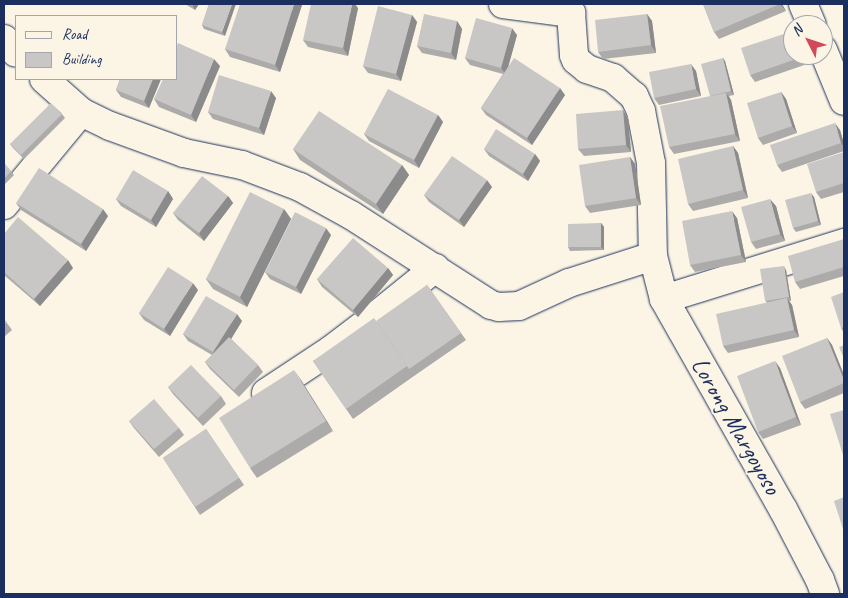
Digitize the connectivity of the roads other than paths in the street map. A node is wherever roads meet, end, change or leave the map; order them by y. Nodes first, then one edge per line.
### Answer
1 (503, 4) edge
2 (571, 8) edge
3 (4, 40) edge
4 (15, 52) edge
5 (829, 65) edge
6 (45, 80) edge
7 (844, 101) edge
8 (82, 112) junction
9 (4, 205) edge
10 (844, 243) edge
11 (653, 256) junction
12 (435, 268) junction
13 (664, 299) junction
14 (245, 407) edge
15 (826, 594) edge

1 - 2 street
2 - 11 street, Lorong Margoyoso
3 - 4 street
5 - 7 street
6 - 8 street
8 - 9 street
8 - 12 street
10 - 13 street
11 - 12 street
11 - 13 street, Lorong Margoyoso
12 - 14 street
13 - 15 street, Lorong Margoyoso

